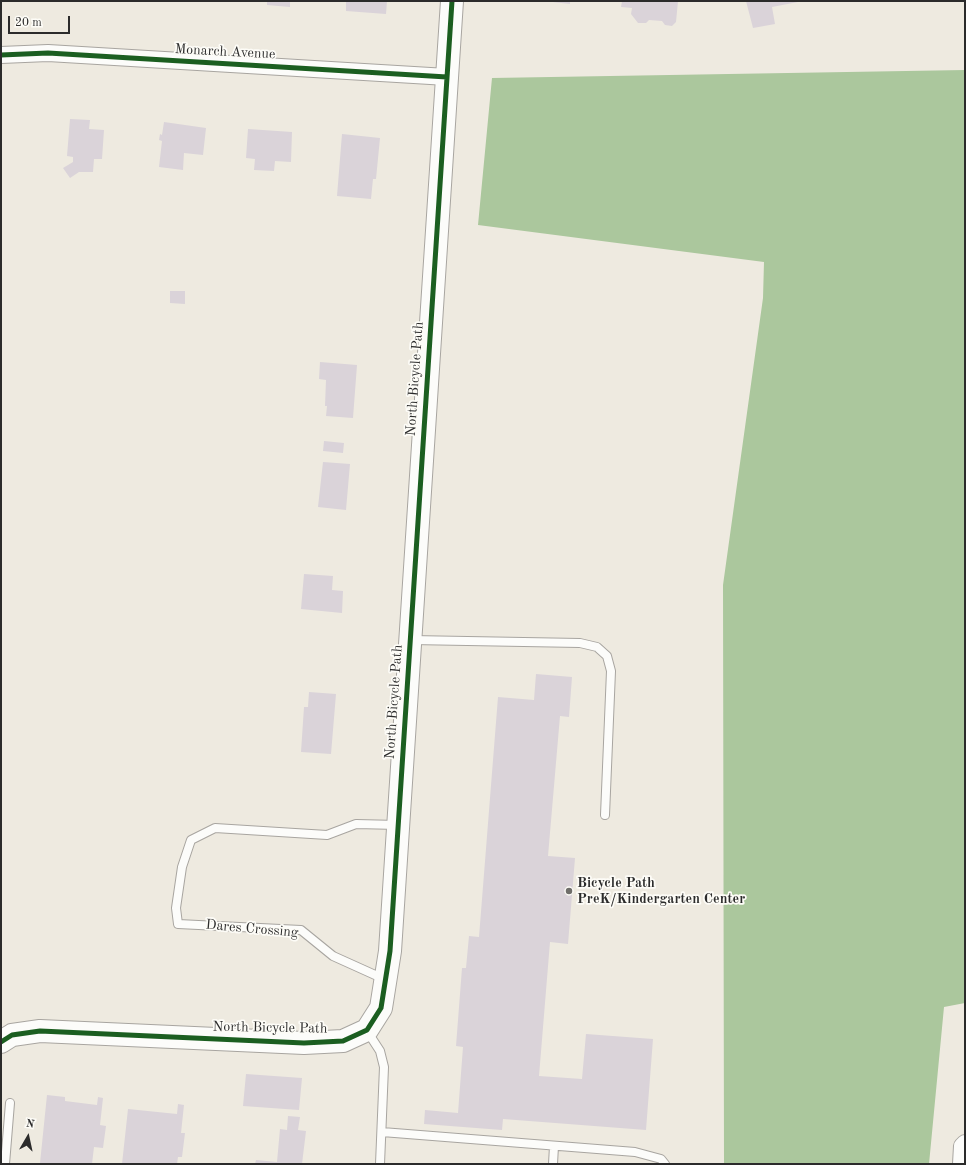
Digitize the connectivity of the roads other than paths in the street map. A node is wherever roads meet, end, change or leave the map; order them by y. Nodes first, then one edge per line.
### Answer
1 (452, 1) edge
2 (1, 55) edge
3 (447, 77) junction
4 (410, 640) junction
5 (605, 815) dead end
6 (398, 825) junction
7 (385, 980) junction
8 (367, 1030) junction
9 (1, 1042) edge
10 (10, 1103) dead end
11 (382, 1132) junction
12 (965, 1143) edge
13 (554, 1146) junction
14 (5, 1164) edge
15 (380, 1164) edge
16 (553, 1164) edge
17 (665, 1164) edge
18 (961, 1164) edge

1 - 3 street, North Bicycle Path
2 - 3 street, Monarch Avenue
3 - 4 street, North Bicycle Path
4 - 5 lane
4 - 6 street, North Bicycle Path
6 - 7 street, North Bicycle Path
6 - 7 lane, Dares Crossing
7 - 8 street, North Bicycle Path
8 - 9 street, North Bicycle Path
8 - 11 lane
10 - 14 lane
11 - 13 lane
11 - 15 lane
12 - 18 street
13 - 16 lane
13 - 17 lane

